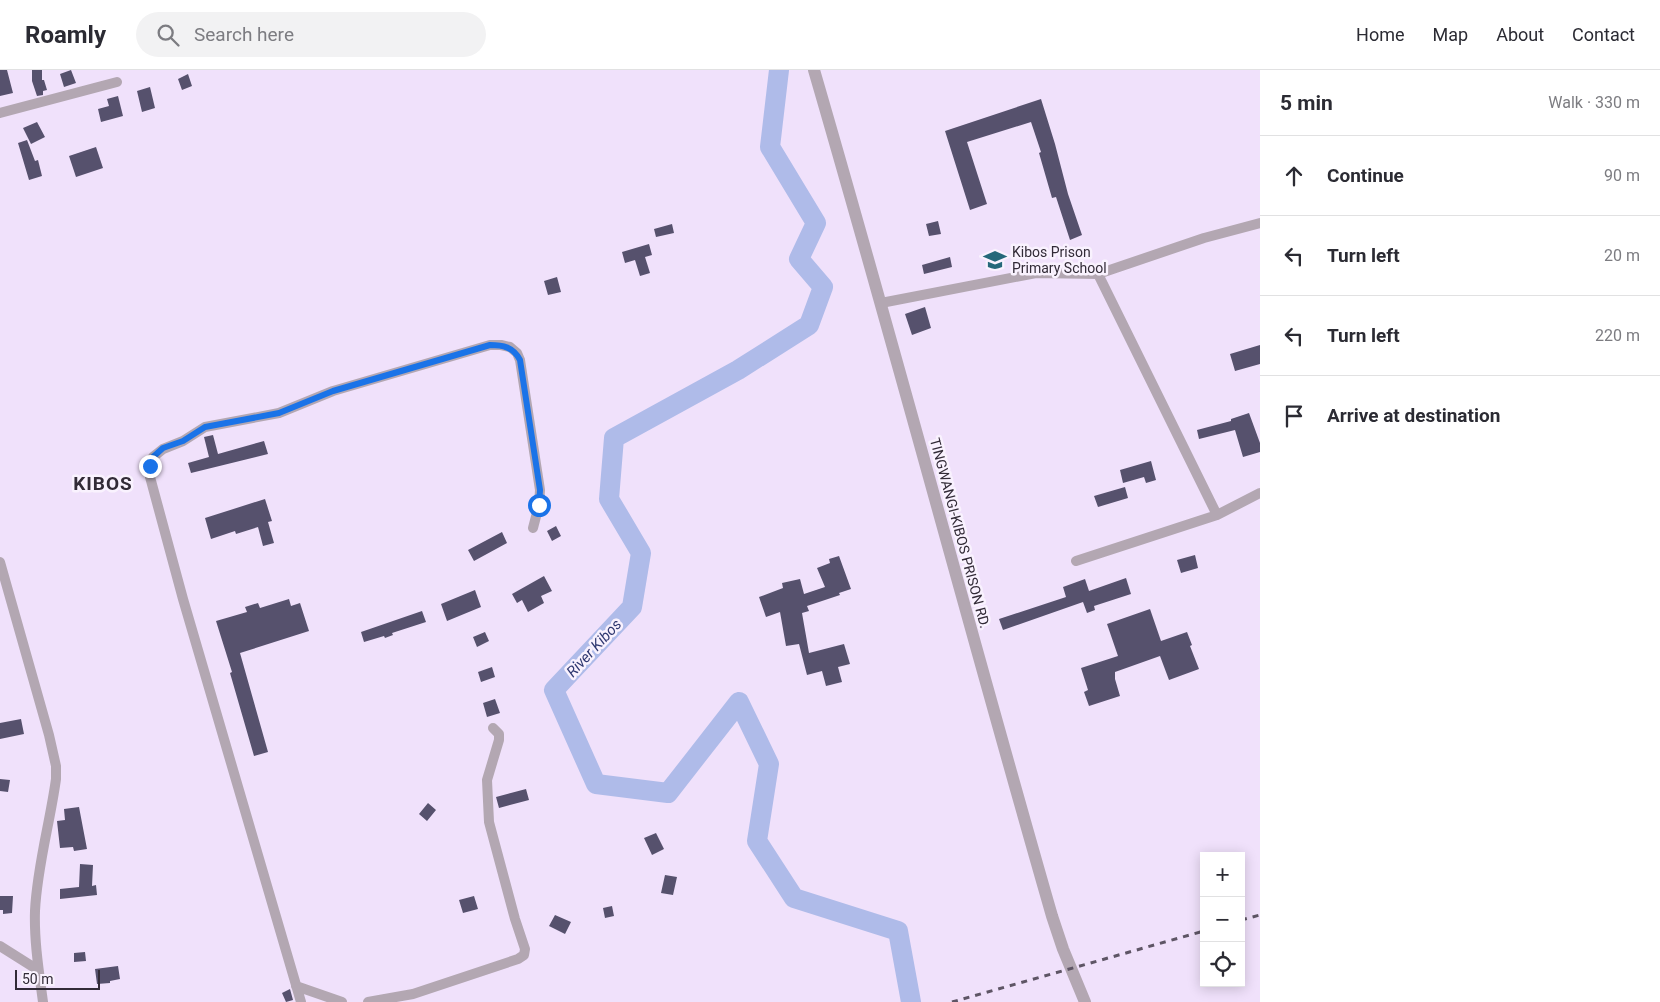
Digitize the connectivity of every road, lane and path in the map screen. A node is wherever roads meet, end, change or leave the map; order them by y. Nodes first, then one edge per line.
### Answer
1 (814, 70) edge
2 (117, 82) dead end
3 (0, 113) edge
4 (1260, 223) edge
5 (1098, 274) junction
6 (881, 303) junction
7 (1260, 493) edge
8 (1217, 515) junction
9 (533, 528) dead end
10 (1076, 561) dead end
11 (0, 562) edge
12 (493, 728) dead end
13 (0, 946) edge
14 (38, 970) junction
15 (296, 986) junction
16 (42, 1002) edge
17 (301, 1002) edge
18 (342, 1002) edge
19 (368, 1002) edge
20 (1085, 1002) edge

1 - 6 street, TINGWANGI-KIBOS PRISON RD.
2 - 3 street
4 - 5 street
5 - 6 street
5 - 8 street
6 - 20 street, TINGWANGI-KIBOS PRISON RD.
7 - 8 street
8 - 10 street
9 - 15 street
11 - 14 street
12 - 19 street
13 - 14 street
14 - 16 street
15 - 17 street
15 - 18 street

